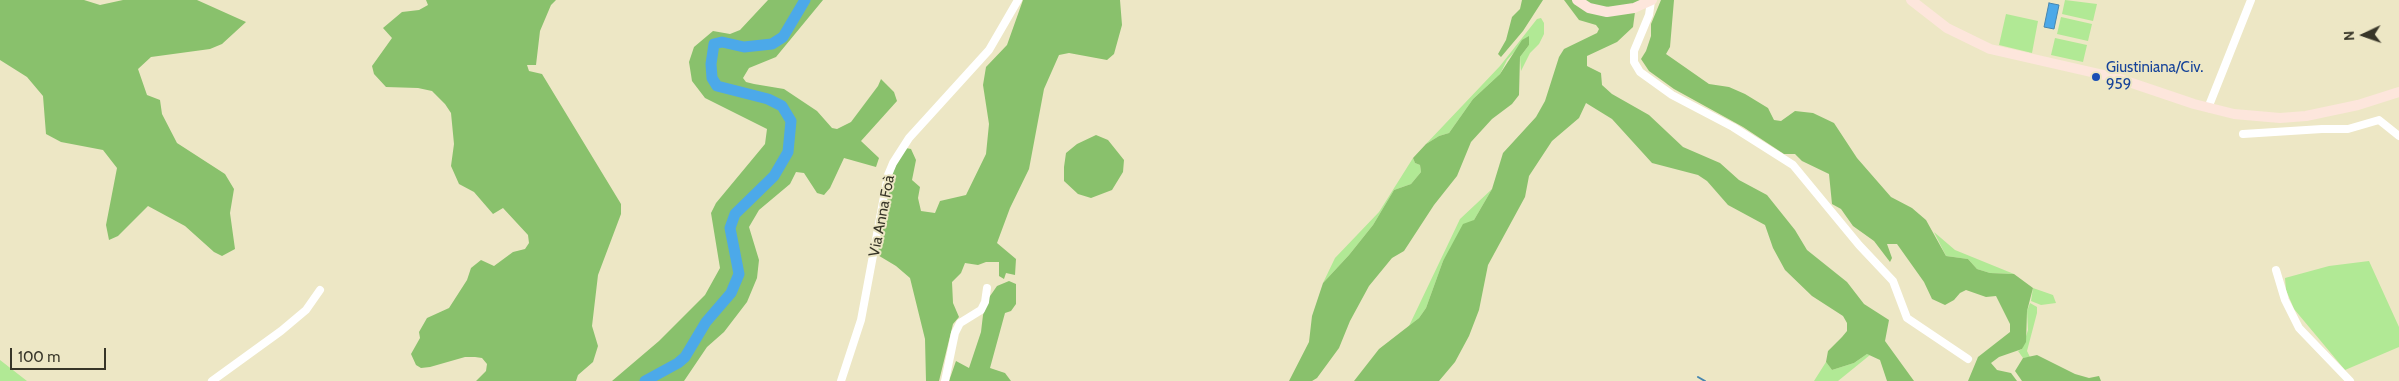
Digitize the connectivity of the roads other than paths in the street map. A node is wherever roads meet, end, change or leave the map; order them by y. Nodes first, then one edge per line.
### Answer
1 (1018, 0) edge
2 (1577, 0) edge
3 (1911, 0) edge
4 (2251, 0) edge
5 (1648, 2) edge
6 (2399, 92) edge
7 (2208, 108) junction
8 (2242, 134) dead end
9 (2399, 136) edge
10 (2276, 270) dead end
11 (987, 288) dead end
12 (320, 290) dead end
13 (1968, 359) dead end
14 (841, 380) edge
15 (212, 381) edge
16 (945, 381) edge
17 (2350, 381) edge

1 - 14 street, Via Anna Foà
2 - 5 street
3 - 7 street
4 - 7 street
5 - 13 street
6 - 7 street
8 - 9 street
10 - 17 street
11 - 16 street
12 - 15 street

